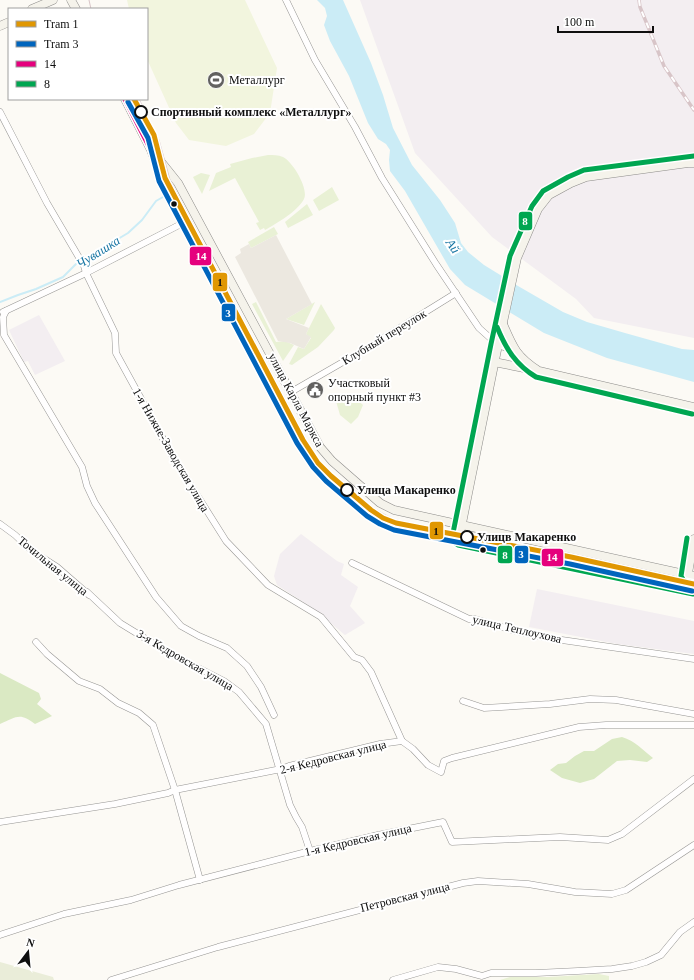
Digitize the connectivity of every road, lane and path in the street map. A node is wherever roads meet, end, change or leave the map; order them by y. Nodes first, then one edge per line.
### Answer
1 (53, 0) edge
2 (286, 0) edge
3 (34, 8) edge
4 (126, 100) edge
5 (0, 112) edge
6 (151, 150) junction
7 (694, 163) edge
8 (183, 223) junction
9 (86, 274) junction
10 (456, 293) junction
11 (3, 312) edge
12 (504, 321) junction
13 (498, 345) junction
14 (515, 351) junction
15 (494, 362) junction
16 (539, 371) junction
17 (291, 392) junction
18 (694, 407) edge
19 (0, 524) edge
20 (461, 524) junction
21 (459, 538) junction
22 (694, 539) edge
23 (352, 563) dead end
24 (691, 575) edge
25 (690, 587) edge
26 (87, 592) dead end
27 (106, 610) junction
28 (36, 642) dead end
29 (694, 659) edge
30 (463, 701) dead end
31 (694, 714) edge
32 (274, 715) dead end
33 (694, 725) edge
34 (402, 741) junction
35 (281, 770) junction
36 (694, 779) edge
37 (175, 790) junction
38 (0, 822) edge
39 (694, 845) edge
40 (310, 851) junction
41 (200, 880) junction
42 (694, 922) edge
43 (0, 935) edge
44 (482, 978) edge
45 (111, 980) edge
46 (393, 980) edge

1 - 3 main road
2 - 10 street
4 - 6 main road, улица Карла Маркса
5 - 9 street, 1-я Нижне-Заводская улица
6 - 8 main road, улица Карла Маркса
6 - 17 main road, улица Карла Маркса
7 - 12 main road
8 - 9 street
8 - 21 main road, улица Карла Маркса
9 - 11 street
9 - 34 street, 1-я Нижне-Заводская улица
10 - 13 street
10 - 17 street, Клубный переулок
11 - 32 street
12 - 13 main road
12 - 14 main road
13 - 14 street
13 - 15 main road
14 - 16 main road
15 - 16 main road
15 - 20 main road
16 - 18 main road
17 - 20 main road, улица Карла Маркса
19 - 27 street, Точильная улица
20 - 21 main road
20 - 24 main road, улица Карла Маркса
21 - 25 main road, улица Карла Маркса
22 - 24 main road
23 - 29 street, улица Теплоухова
24 - 25 main road
26 - 27 street, 3-я Кедровская улица
27 - 35 street, 3-я Кедровская улица
28 - 37 street
30 - 31 street
33 - 34 street, 2-я Кедровская улица
34 - 35 street, 2-я Кедровская улица
35 - 37 street, 2-я Кедровская улица
35 - 40 street, 3-я Кедровская улица
36 - 40 street, 1-я Кедровская улица
37 - 38 street, 2-я Кедровская улица
37 - 41 street
39 - 45 street, Петровская улица
40 - 41 street, 1-я Кедровская улица
41 - 43 street, 1-я Кедровская улица
42 - 44 street
44 - 46 street

